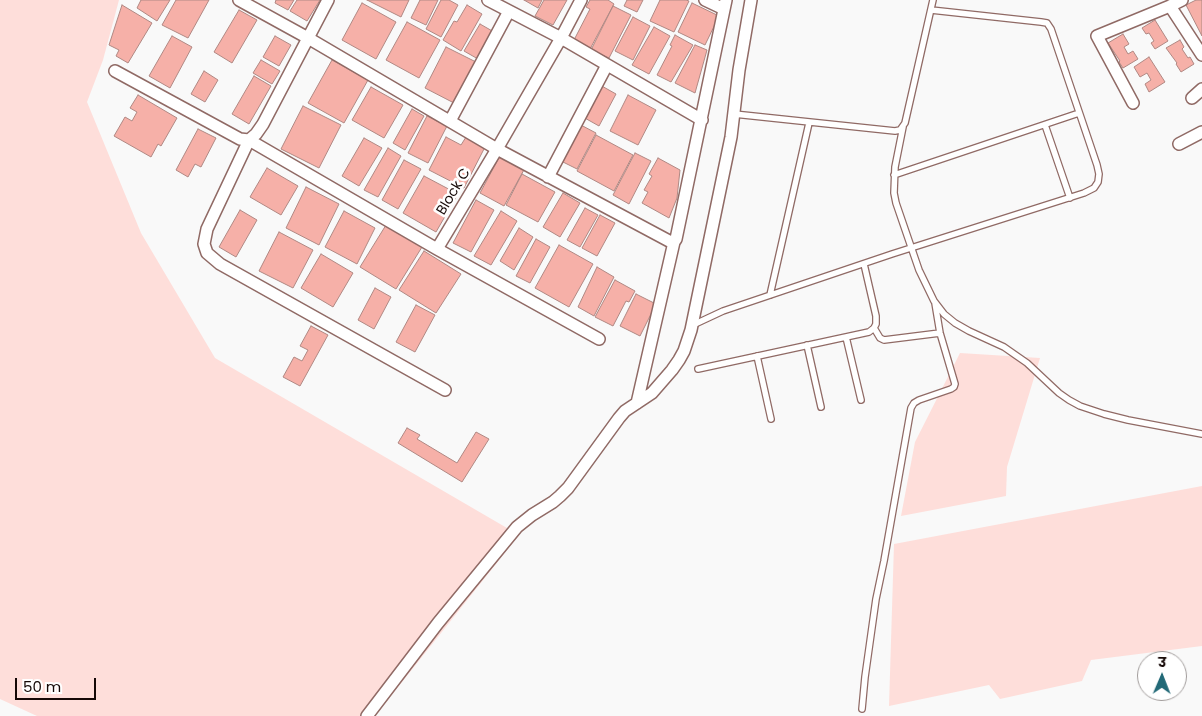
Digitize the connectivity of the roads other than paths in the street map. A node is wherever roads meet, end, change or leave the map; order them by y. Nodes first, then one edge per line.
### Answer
1 (239, 0) edge
2 (328, 0) edge
3 (488, 0) edge
4 (581, 0) edge
5 (705, 0) edge
6 (751, 0) edge
7 (933, 0) edge
8 (1182, 0) edge
9 (725, 5) edge
10 (1170, 6) junction
11 (931, 10) junction
12 (509, 11) junction
13 (308, 38) junction
14 (561, 38) junction
15 (1202, 55) edge
16 (607, 65) junction
17 (114, 71) dead end
18 (1202, 89) edge
19 (1192, 98) dead end
20 (1133, 103) dead end
21 (1079, 113) junction
22 (734, 114) junction
23 (702, 120) junction
24 (450, 121) junction
25 (810, 123) junction
26 (1046, 124) junction
27 (903, 127) junction
28 (1202, 132) edge
29 (249, 140) junction
30 (1178, 144) dead end
31 (497, 149) junction
32 (894, 175) junction
33 (548, 176) junction
34 (1070, 198) junction
35 (674, 242) junction
36 (912, 248) junction
37 (437, 249) junction
38 (864, 264) junction
39 (770, 296) junction
40 (934, 301) junction
41 (691, 326) junction
42 (874, 328) junction
43 (940, 332) junction
44 (846, 336) junction
45 (599, 338) dead end
46 (806, 345) junction
47 (757, 356) junction
48 (698, 369) dead end
49 (445, 390) dead end
50 (861, 400) dead end
51 (637, 404) junction
52 (820, 407) dead end
53 (771, 419) dead end
54 (1202, 434) edge
55 (862, 709) dead end
56 (367, 716) edge

1 - 13 street
2 - 13 street
3 - 12 street
4 - 14 street, Block C
5 - 9 street
6 - 22 street
7 - 11 lane
8 - 10 street
9 - 23 street
10 - 15 street
10 - 20 street
11 - 21 lane
11 - 27 lane
12 - 14 street
12 - 24 street
13 - 24 street
13 - 29 street
14 - 16 street
14 - 31 street, Block C
16 - 23 street
16 - 33 street
17 - 29 street
18 - 19 street
21 - 26 lane
21 - 34 lane
22 - 25 lane
22 - 41 street
23 - 35 street
24 - 31 street
25 - 27 lane
25 - 39 lane
26 - 32 lane
26 - 34 lane
27 - 32 lane
28 - 30 street
29 - 37 street
29 - 49 street
31 - 33 street
31 - 37 street, Block C
32 - 36 lane
33 - 35 street
34 - 36 lane
35 - 51 street
36 - 38 lane
36 - 40 lane
37 - 45 street
38 - 39 lane
38 - 42 lane
39 - 41 lane
40 - 43 lane
40 - 54 lane
41 - 51 street
42 - 43 lane
42 - 44 lane
43 - 55 lane
44 - 46 lane
44 - 50 lane
46 - 47 lane
46 - 52 lane
47 - 48 lane
47 - 53 lane
51 - 56 street

